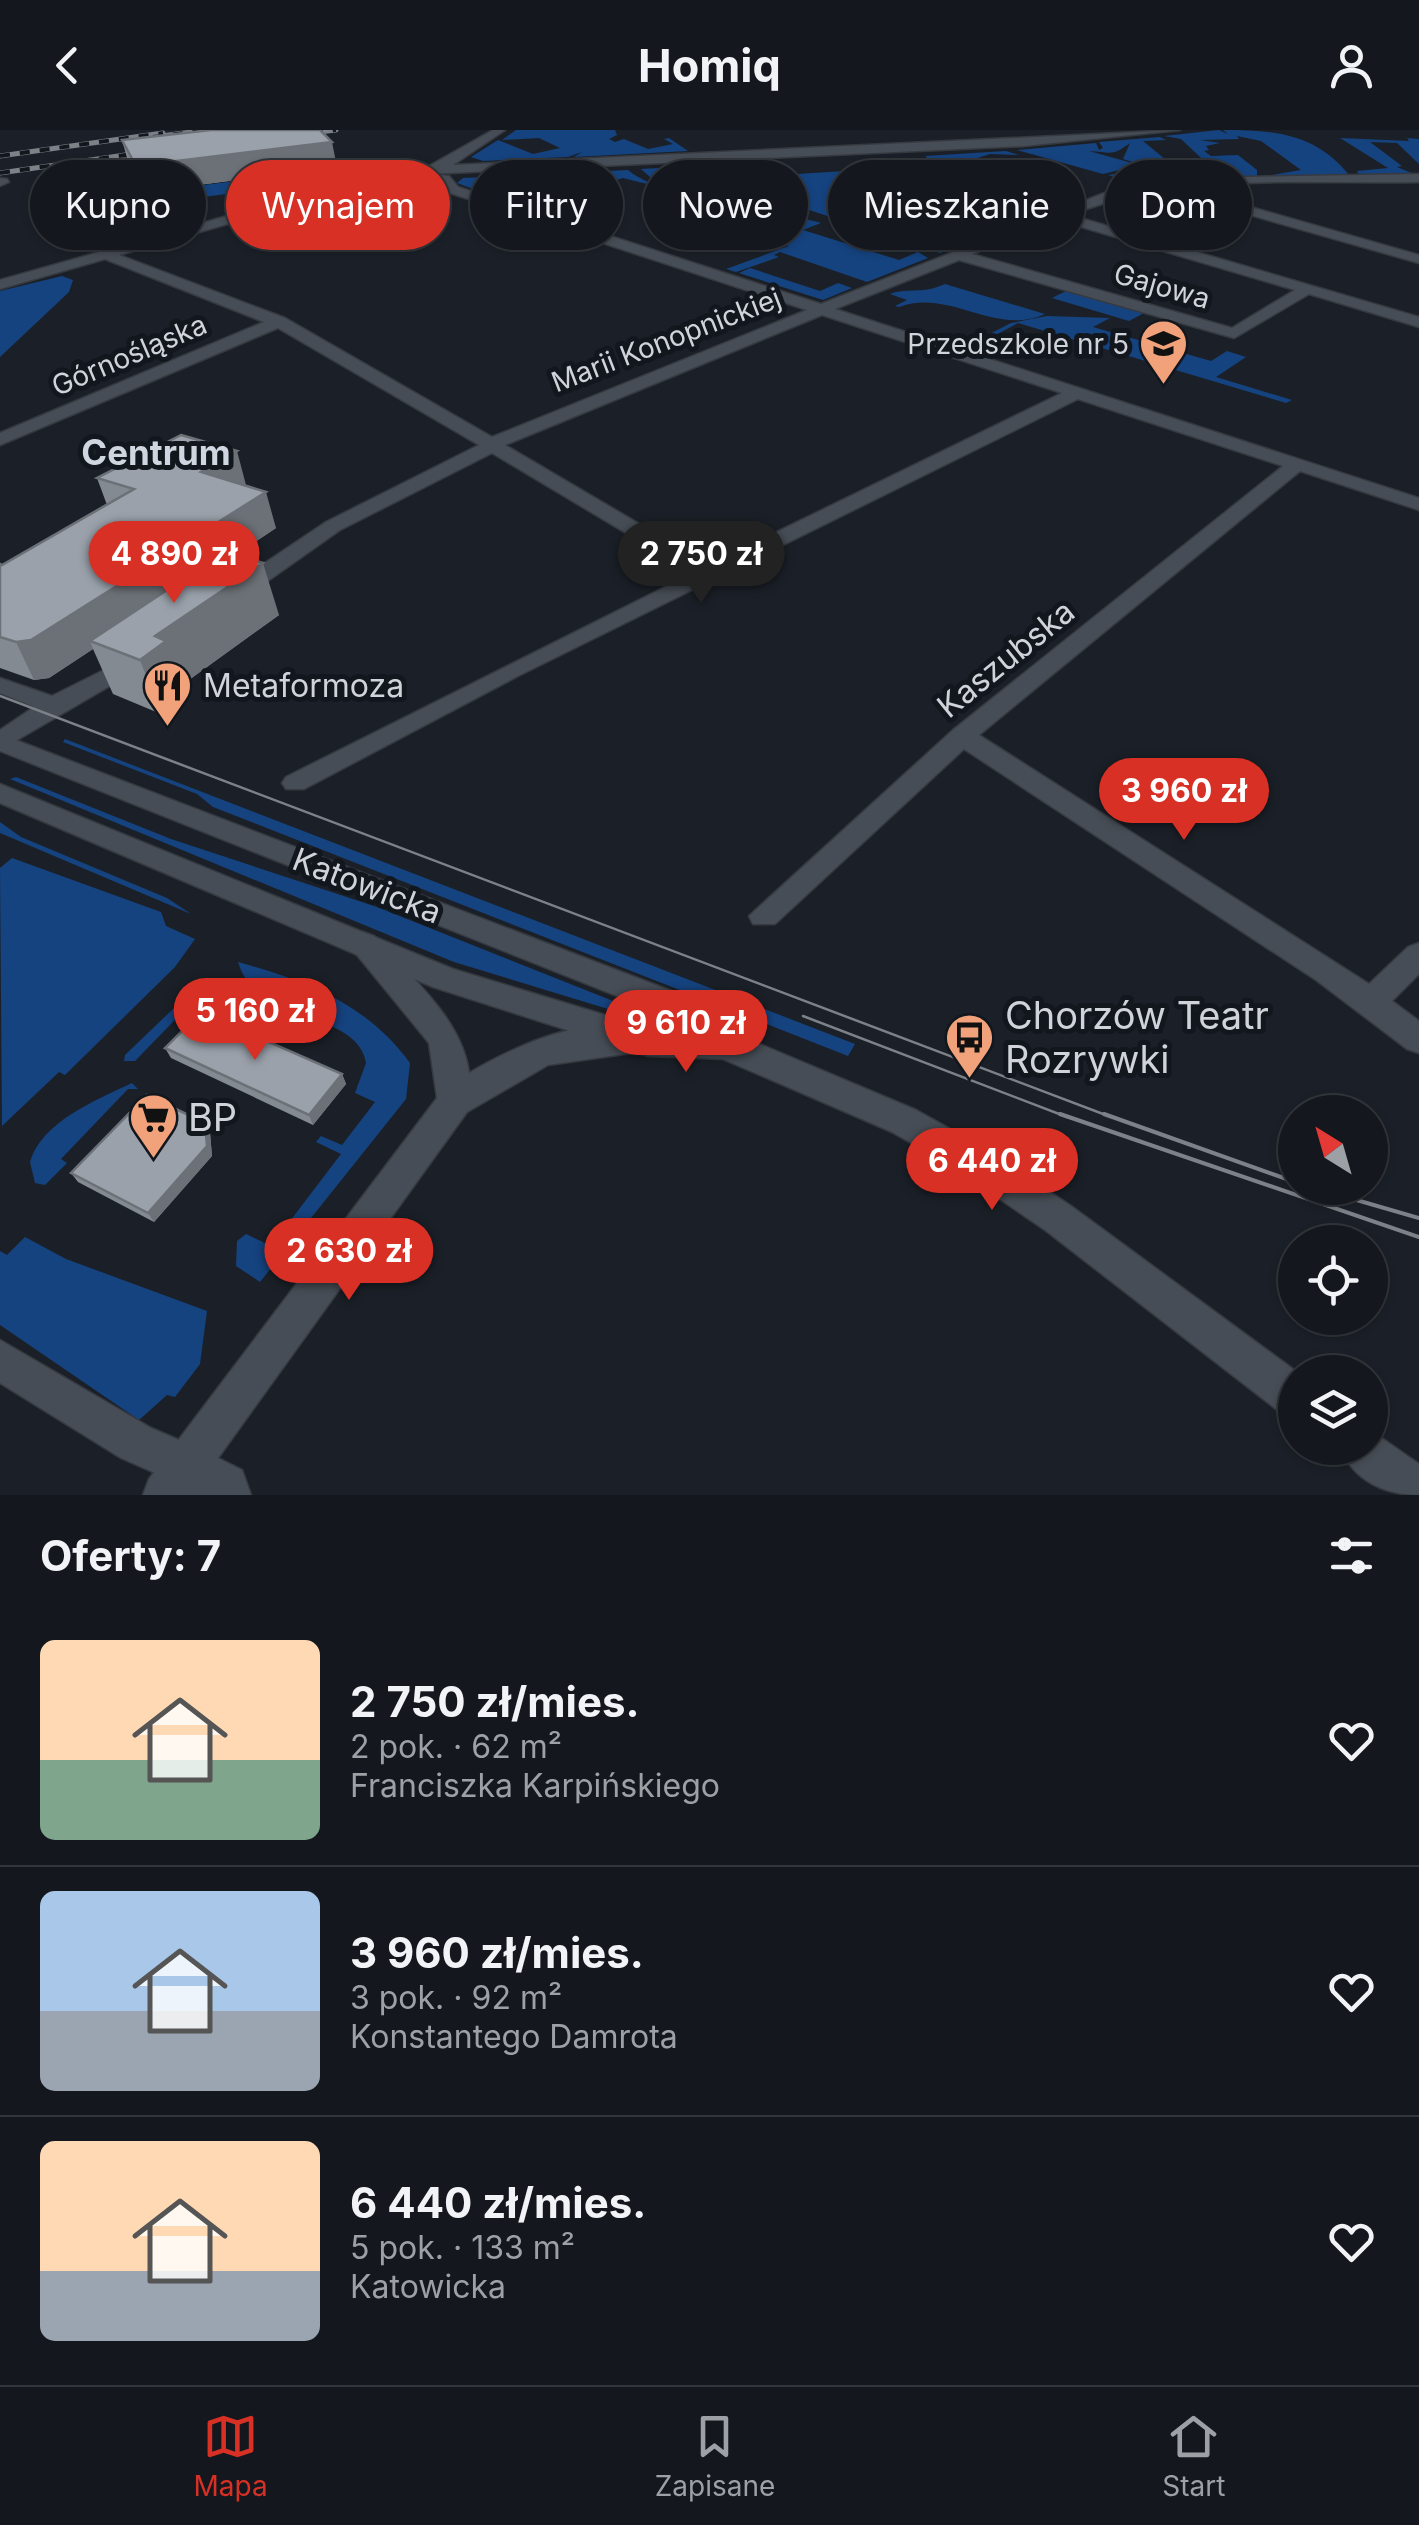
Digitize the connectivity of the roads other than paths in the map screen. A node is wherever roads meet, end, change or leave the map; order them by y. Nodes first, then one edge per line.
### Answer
1 (500, 130) edge
2 (1175, 130) edge
3 (450, 166) edge
4 (450, 173) edge
5 (1419, 178) edge
6 (1252, 182) edge
7 (450, 186) edge
8 (1252, 210) edge
9 (226, 221) edge
10 (1085, 224) edge
11 (976, 250) edge
12 (106, 254) junction
13 (962, 256) junction
14 (1419, 259) edge
15 (0, 284) edge
16 (1308, 289) junction
17 (826, 310) junction
18 (280, 321) junction
19 (1419, 322) edge
20 (1078, 392) junction
21 (0, 440) edge
22 (492, 447) junction
23 (1297, 464) junction
24 (1419, 504) edge
25 (708, 573) junction
26 (214, 608) edge
27 (159, 645) edge
28 (0, 686) edge
29 (53, 706) junction
30 (962, 736) junction
31 (0, 742) edge
32 (295, 783) dead end
33 (0, 793) edge
34 (764, 916) dead end
35 (363, 944) junction
36 (1419, 956) edge
37 (1370, 1003) junction
38 (1419, 1039) edge
39 (648, 1042) junction
40 (726, 1045) junction
41 (455, 1101) junction
42 (0, 1360) edge
43 (1278, 1384) edge
44 (1385, 1465) edge
45 (176, 1480) edge
46 (1419, 1491) edge
47 (229, 1495) edge

1 - 3 street
2 - 4 street
5 - 6 street, Marii Konopnickiej
7 - 17 street
8 - 14 street
9 - 12 street
10 - 16 street
11 - 13 street, Marii Konopnickiej
12 - 15 street
12 - 18 street
13 - 16 street, Gajowa
13 - 17 street, Marii Konopnickiej
16 - 19 street
17 - 20 street
17 - 22 street, Marii Konopnickiej
18 - 21 street, Górnośląska
18 - 22 street
20 - 23 street
20 - 25 street
22 - 25 street
22 - 26 street, Marii Konopnickiej
23 - 24 street
23 - 30 street, Kaszubska
25 - 32 street
27 - 29 street
28 - 29 street
29 - 31 street
30 - 34 street, Kaszubska
30 - 37 street
31 - 40 street, Katowicka
33 - 35 street, Katowicka
35 - 39 street, Katowicka
35 - 41 street
36 - 37 street
37 - 38 street
39 - 40 street, Katowicka
39 - 41 street
40 - 43 street, Katowicka
41 - 45 street
42 - 45 street
44 - 46 street
45 - 47 street

